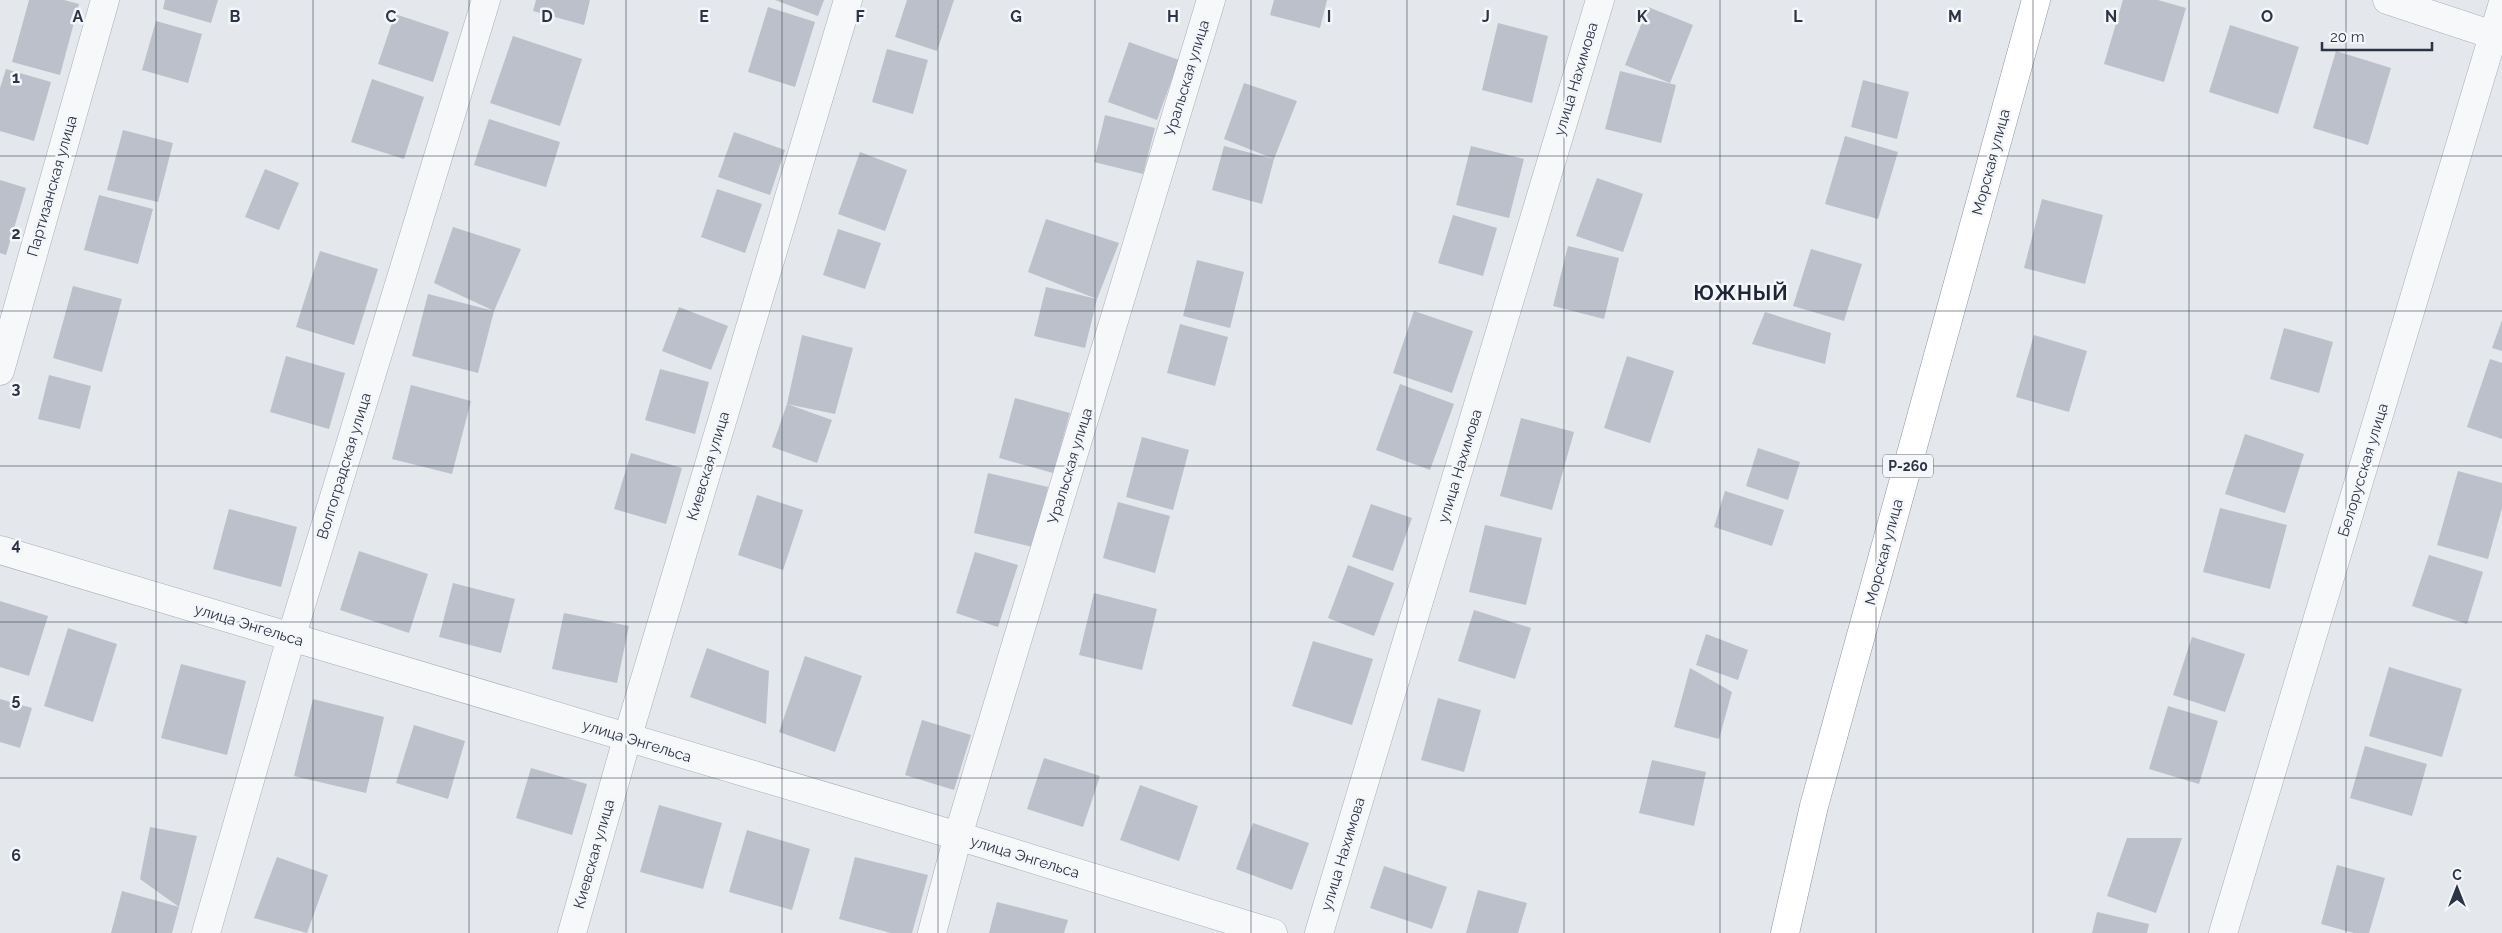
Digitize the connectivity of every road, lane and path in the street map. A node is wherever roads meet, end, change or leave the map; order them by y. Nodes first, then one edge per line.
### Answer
1 (105, 0) edge
2 (486, 0) edge
3 (848, 0) edge
4 (1211, 0) edge
5 (1600, 0) edge
6 (2036, 0) edge
7 (2387, 0) edge
8 (2502, 6) edge
9 (2498, 37) edge
10 (0, 371) edge
11 (0, 550) edge
12 (291, 638) junction
13 (627, 738) junction
14 (958, 836) junction
15 (206, 933) edge
16 (572, 933) edge
17 (932, 933) edge
18 (1273, 933) edge
19 (1319, 933) edge
20 (1785, 933) edge
21 (2223, 933) edge

1 - 10 street, Партизанская улица
2 - 12 street, Волгоградская улица
3 - 13 street, Киевская улица
4 - 14 street, Уральская улица
5 - 19 street, улица Нахимова
6 - 20 highway, Морская улица / Р-260
7 - 9 street
8 - 9 street, Белорусская улица
9 - 21 street, Белорусская улица
11 - 12 street, улица Энгельса
12 - 13 street, улица Энгельса
12 - 15 street, Волгоградская улица
13 - 14 street, улица Энгельса
13 - 16 street, Киевская улица
14 - 17 street, Уральская улица
14 - 18 street, улица Энгельса

